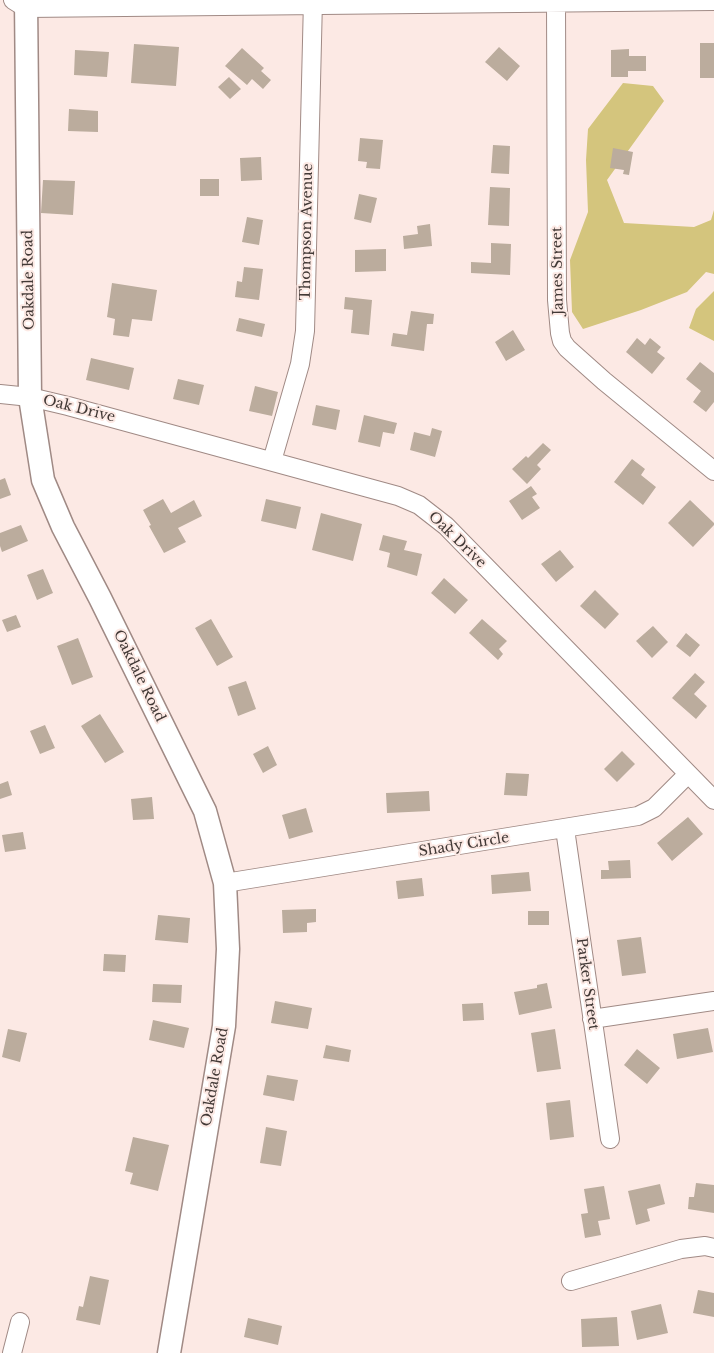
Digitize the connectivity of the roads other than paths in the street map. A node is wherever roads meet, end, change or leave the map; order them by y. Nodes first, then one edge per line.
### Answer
1 (556, 1) edge
2 (714, 1) edge
3 (313, 2) edge
4 (22, 3) edge
5 (0, 394) edge
6 (30, 397) junction
7 (272, 461) junction
8 (714, 471) edge
9 (688, 774) junction
10 (714, 800) edge
11 (565, 829) junction
12 (225, 883) junction
13 (714, 1001) edge
14 (592, 1019) junction
15 (610, 1140) dead end
16 (714, 1248) edge
17 (571, 1281) dead end
18 (20, 1322) dead end
19 (12, 1353) edge
20 (170, 1353) edge

1 - 2 street
1 - 3 street
1 - 8 street, James Street
3 - 4 street
3 - 7 street, Thompson Avenue
4 - 6 main road, Oakdale Road
5 - 6 street, Oak Drive
6 - 7 street, Oak Drive
6 - 12 main road, Oakdale Road
7 - 9 street, Oak Drive
9 - 10 street, Oak Drive
9 - 11 street, Shady Circle
11 - 12 street, Shady Circle
11 - 14 street, Parker Street
12 - 20 main road, Oakdale Road
13 - 14 street
14 - 15 street, Parker Street
16 - 17 street
18 - 19 street

